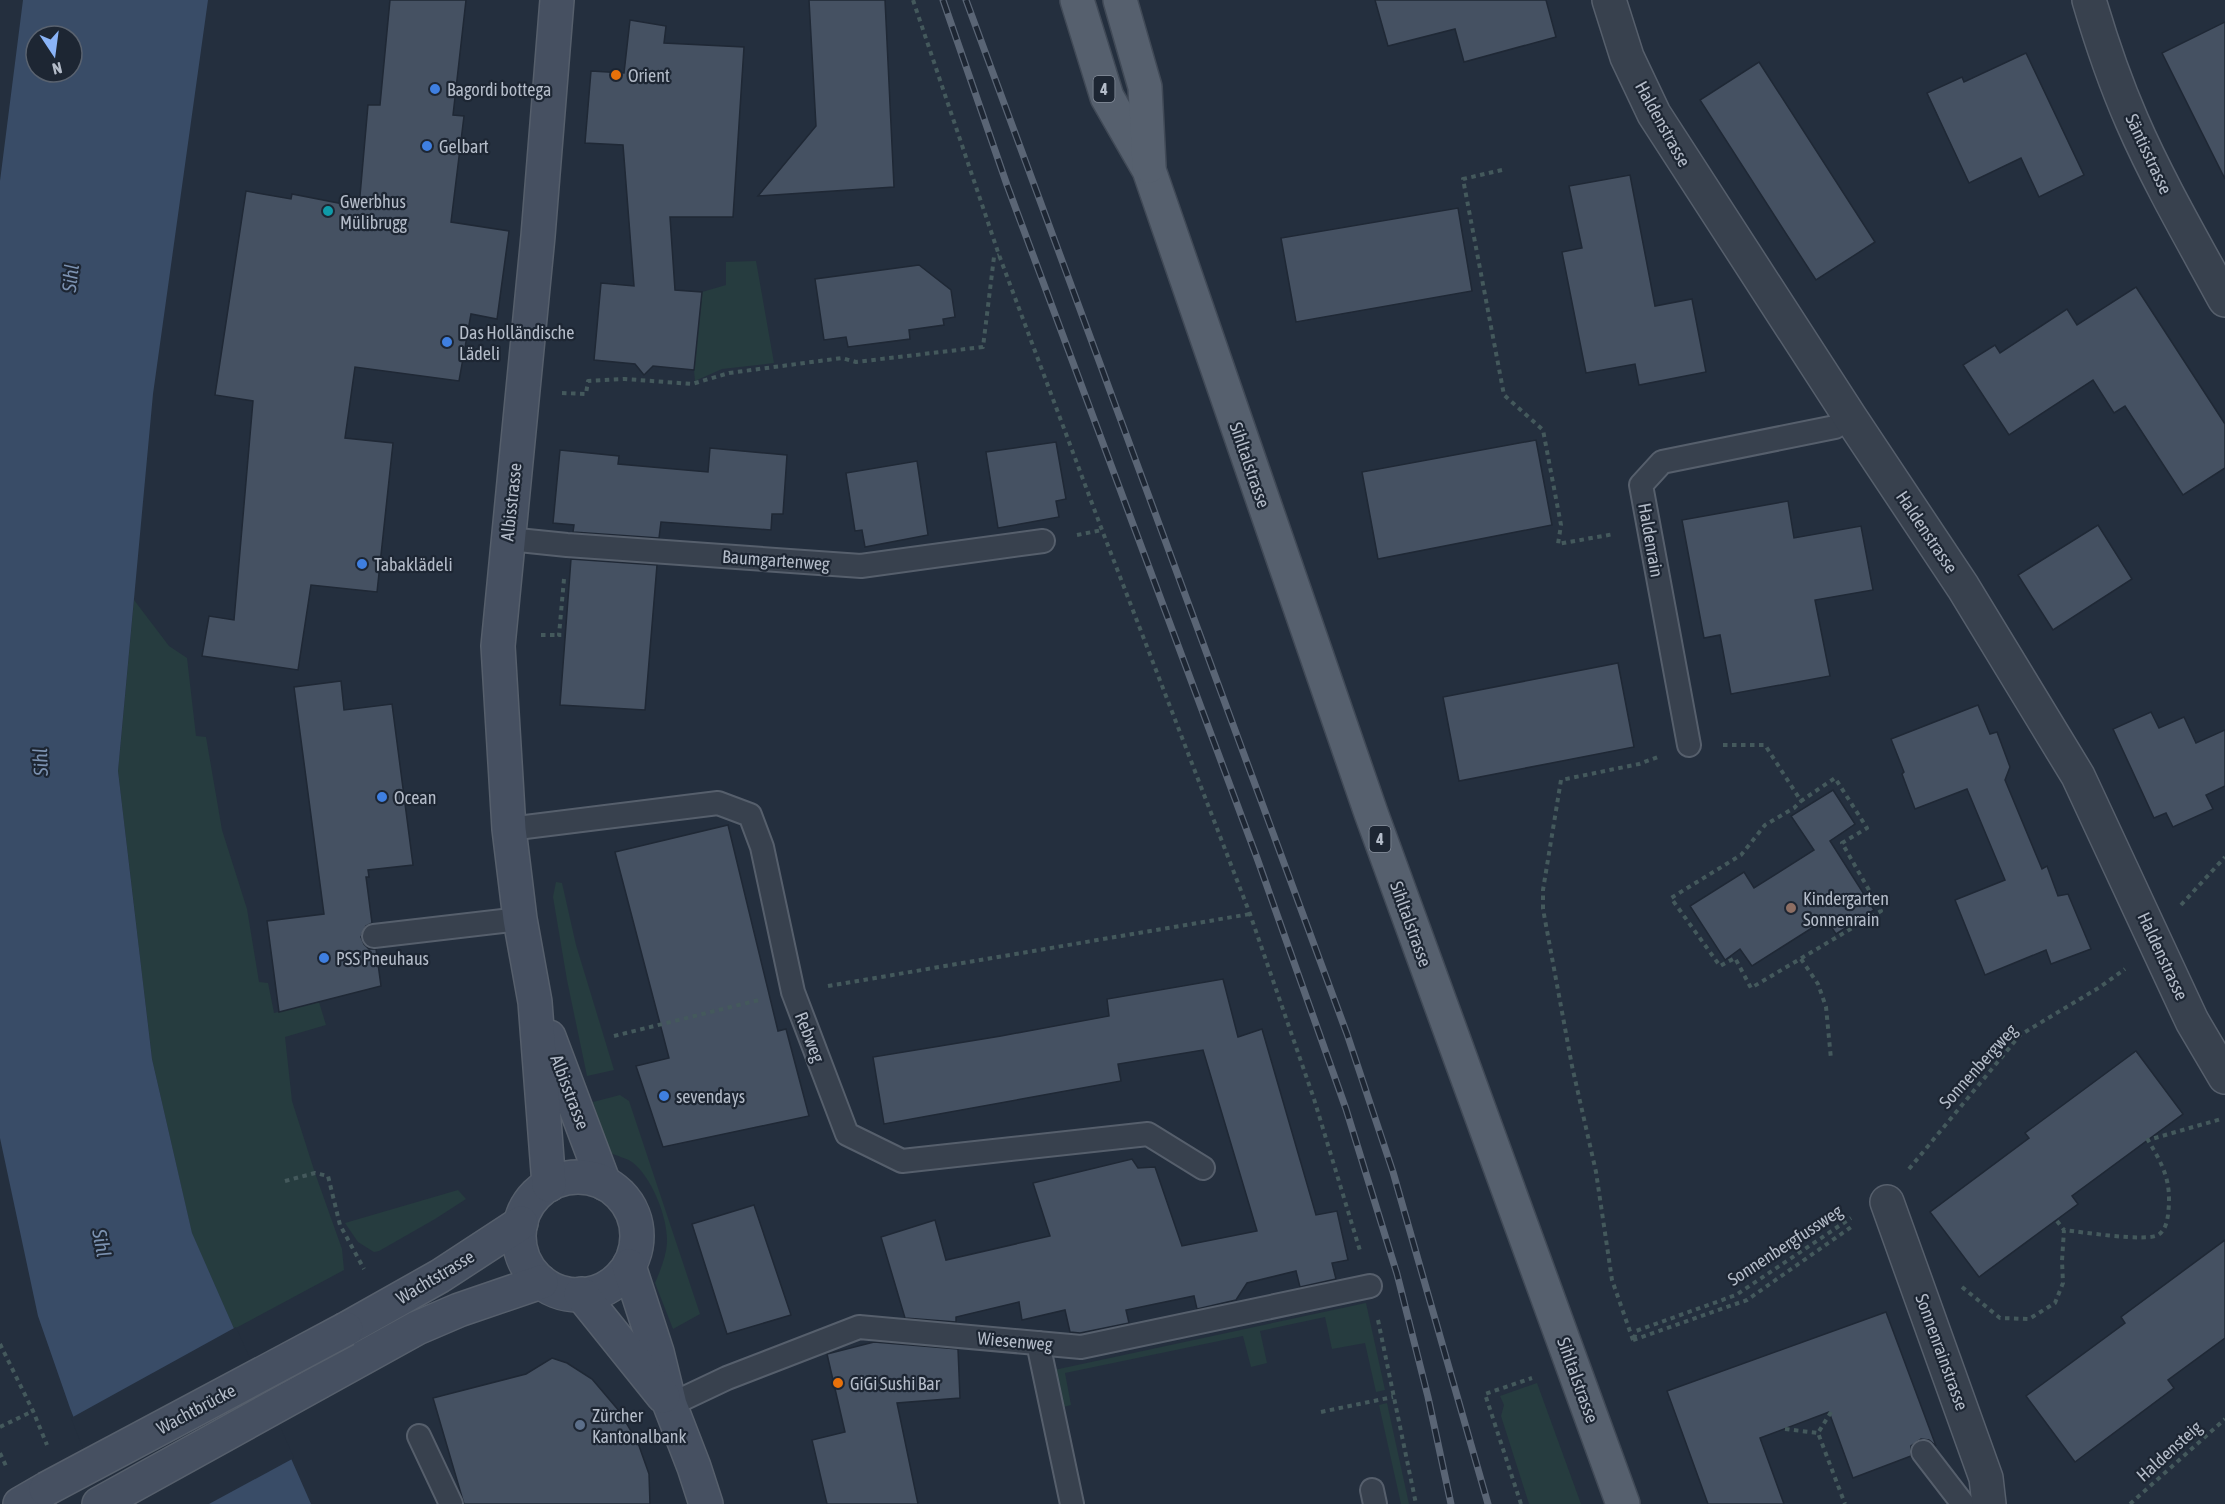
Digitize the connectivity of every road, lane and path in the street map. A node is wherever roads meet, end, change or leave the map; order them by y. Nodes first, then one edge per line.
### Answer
1 (557, 0) edge
2 (913, 0) edge
3 (1077, 0) edge
4 (1120, 0) edge
5 (1609, 0) edge
6 (2089, 0) edge
7 (1149, 170) junction
8 (1502, 170) dead end
9 (999, 255) junction
10 (2225, 300) edge
11 (559, 393) dead end
12 (1850, 417) junction
13 (1601, 536) dead end
14 (507, 538) junction
15 (1043, 541) dead end
16 (567, 545) junction
17 (541, 635) dead end
18 (559, 635) junction
19 (565, 635) dead end
20 (1689, 745) joint
21 (1640, 764) dead end
22 (1801, 801) junction
23 (508, 829) junction
24 (2225, 857) edge
25 (1250, 914) junction
26 (520, 918) junction
27 (2149, 925) junction
28 (374, 936) dead end
29 (1802, 959) junction
30 (2127, 968) dead end
31 (793, 992) junction
32 (535, 1002) junction
33 (614, 1036) dead end
34 (1831, 1059) dead end
35 (2225, 1077) edge
36 (2225, 1118) edge
37 (1203, 1168) dead end
38 (285, 1181) dead end
39 (604, 1183) junction
40 (549, 1185) junction
41 (1877, 1208) junction
42 (2057, 1221) dead end
43 (521, 1223) junction
44 (2064, 1230) junction
45 (629, 1266) junction
46 (364, 1269) dead end
47 (1954, 1281) dead end
48 (541, 1282) junction
49 (1370, 1286) junction
50 (581, 1294) junction
51 (346, 1329) joint
52 (1634, 1340) junction
53 (1038, 1343) junction
54 (0, 1344) edge
55 (358, 1360) joint
56 (1532, 1378) dead end
57 (1394, 1396) junction
58 (670, 1405) junction
59 (33, 1411) junction
60 (1321, 1412) dead end
61 (1831, 1412) dead end
62 (2225, 1419) edge
63 (0, 1427) edge
64 (1785, 1429) dead end
65 (1818, 1433) junction
66 (419, 1436) dead end
67 (50, 1452) dead end
68 (1923, 1452) dead end
69 (0, 1453) edge
70 (6, 1466) dead end
71 (33, 1497) edge
72 (99, 1504) edge
73 (451, 1504) edge
74 (706, 1504) edge
75 (1072, 1504) edge
76 (1416, 1504) edge
77 (1521, 1504) edge
78 (1623, 1504) edge
79 (1845, 1504) edge
80 (1963, 1504) edge
81 (1989, 1504) edge
82 (2130, 1504) edge

1 - 14 main road, Albisstrasse
2 - 9 path
3 - 7 main road, Sihltalstrasse / 4
4 - 7 main road, Sihltalstrasse / 4
5 - 12 street, Haldenstrasse
6 - 10 street, Säntisstrasse
7 - 78 main road, Sihltalstrasse / 4
8 - 13 path
9 - 11 path
9 - 25 path
12 - 20 lane, Haldenrain
12 - 27 street, Haldenstrasse
14 - 16 lane, Baumgartenweg
14 - 23 main road, Albisstrasse
15 - 16 lane, Baumgartenweg
16 - 18 path
17 - 18 path
18 - 19 path
20 - 22 path
21 - 52 path
22 - 29 path
22 - 29 path
23 - 26 main road, Albisstrasse
23 - 31 lane, Rebweg
24 - 27 path
25 - 31 path
25 - 49 path
26 - 28 lane
26 - 32 main road, Albisstrasse
27 - 35 street, Haldenstrasse
29 - 34 path
30 - 41 path, Sonnenbergweg
31 - 33 path
31 - 37 lane, Rebweg
32 - 39 main road, Albisstrasse
32 - 40 main road, Albisstrasse
36 - 44 path
38 - 46 path
39 - 40 main road
39 - 45 main road
40 - 43 main road
41 - 52 path, Sonnenbergfussweg
41 - 52 path, Sonnenbergfussweg
41 - 81 street, Sonnenrainstrasse
42 - 44 path
43 - 48 main road
43 - 51 main road, Wachtstrasse
44 - 47 path
45 - 50 main road
45 - 58 main road
48 - 50 main road
48 - 55 main road, Wachtstrasse
49 - 53 lane, Wiesenweg
49 - 57 path
50 - 58 main road
51 - 71 main road, Wachtbrücke, bridge
53 - 58 lane, Wiesenweg
53 - 75 lane
54 - 59 path
55 - 72 main road, Wachtbrücke
56 - 77 path
57 - 60 path
57 - 76 path
58 - 74 main road
59 - 63 path
59 - 67 path
61 - 65 path
62 - 82 path, Haldensteig
64 - 65 path
65 - 79 path
66 - 73 lane
68 - 80 lane
69 - 70 path

